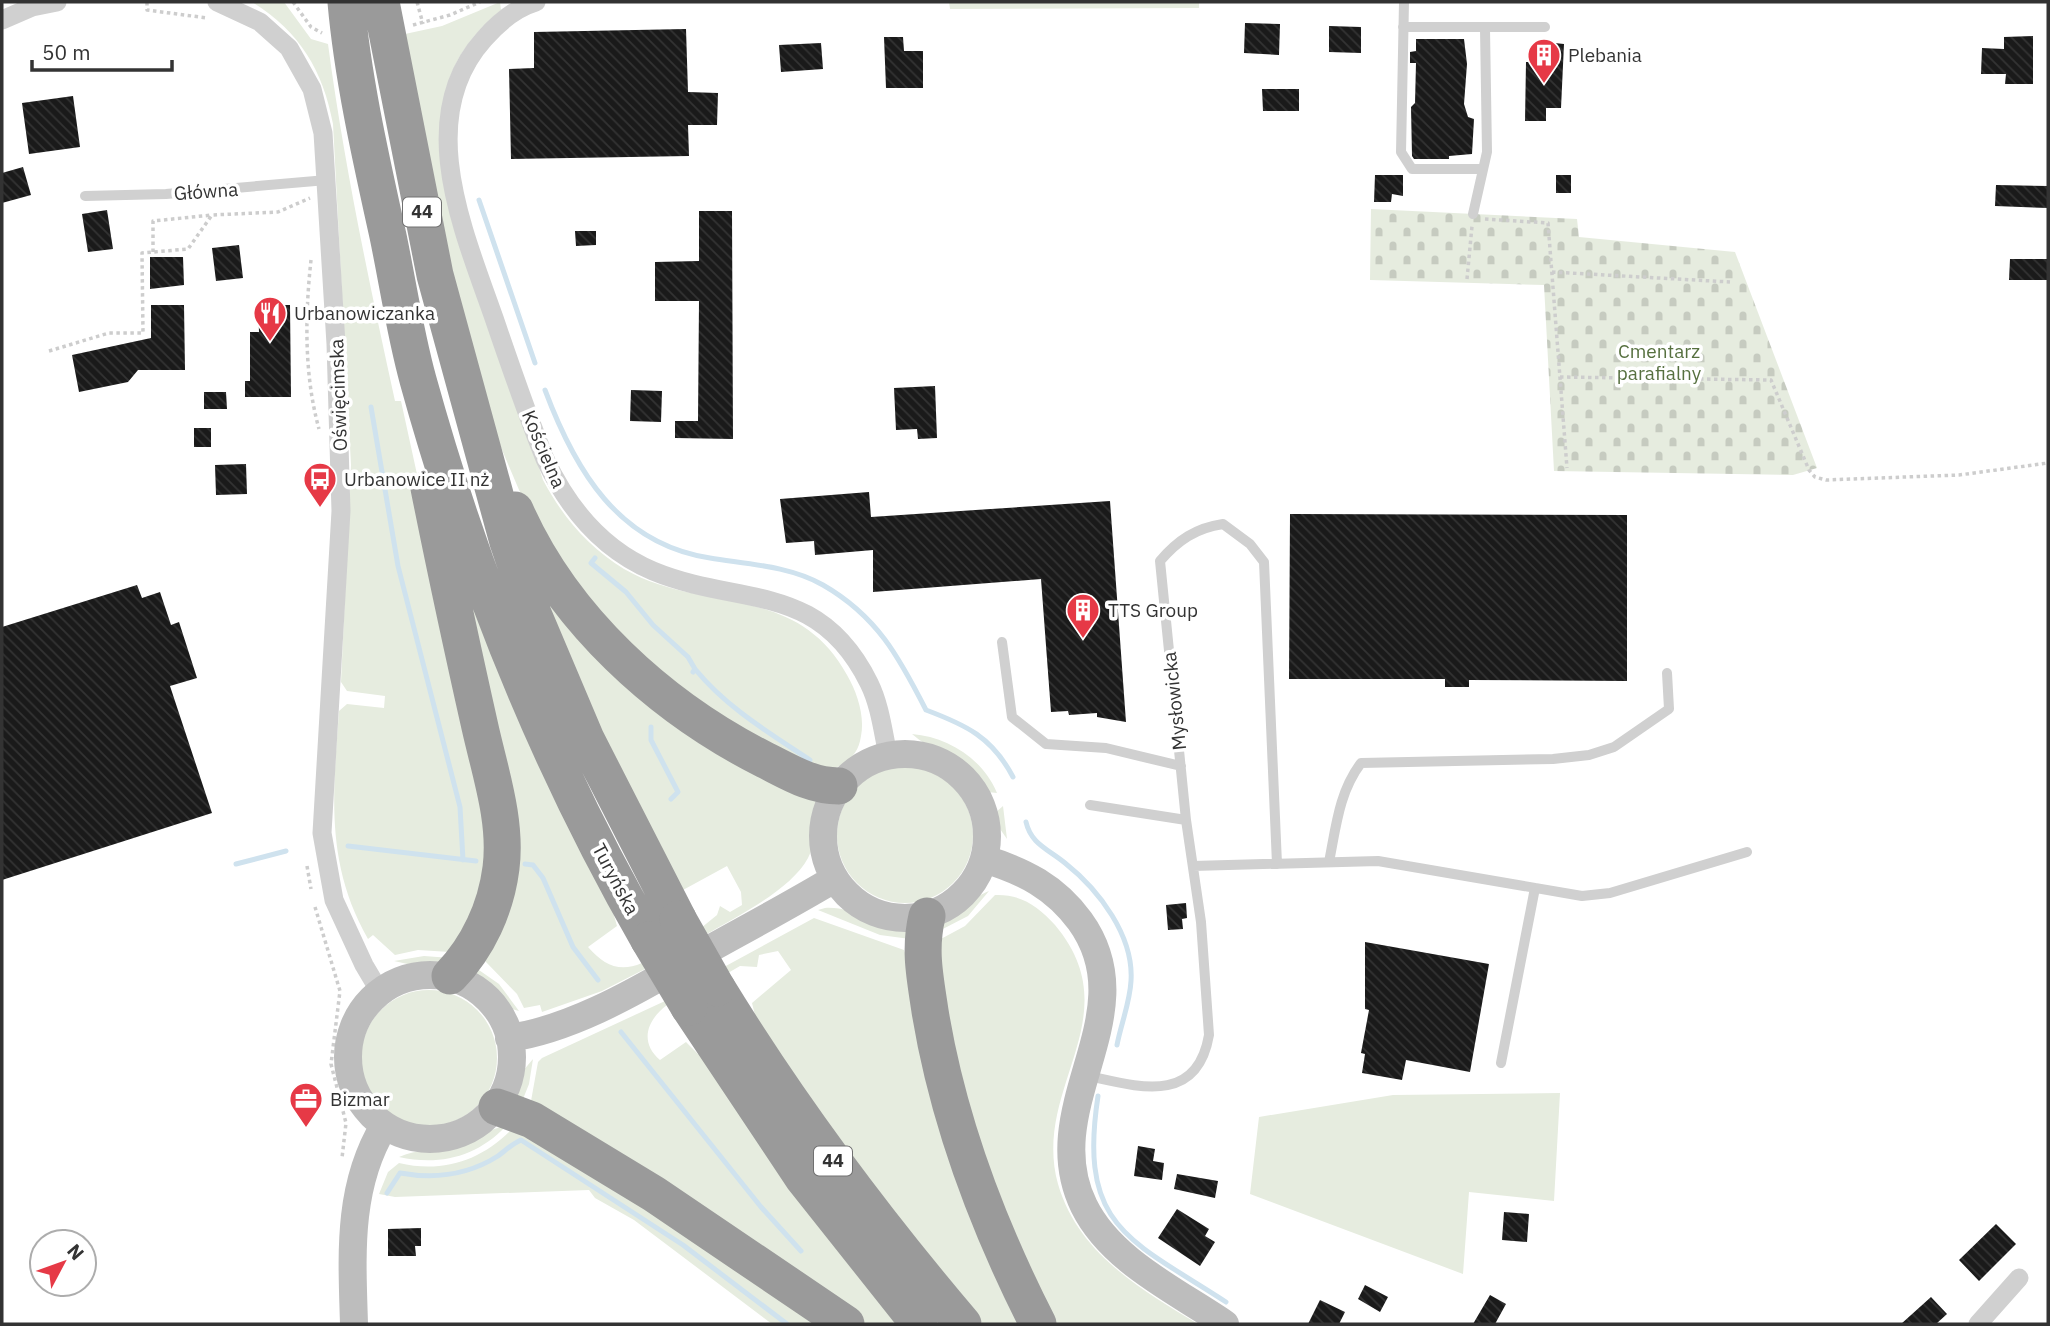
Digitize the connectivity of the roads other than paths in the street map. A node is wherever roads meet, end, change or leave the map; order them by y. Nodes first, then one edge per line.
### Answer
1 (57, 2) edge
2 (346, 2) edge
3 (536, 2) edge
4 (1404, 2) edge
5 (216, 11) edge
6 (393, 14) edge
7 (2, 20) edge
8 (1403, 27) junction
9 (1545, 27) dead end
10 (1485, 29) junction
11 (1482, 169) junction
12 (319, 180) junction
13 (85, 196) dead end
14 (1474, 214) dead end
15 (418, 379) junction
16 (471, 408) junction
17 (1002, 642) dead end
18 (1667, 673) dead end
19 (888, 755) junction
20 (1181, 766) junction
21 (839, 786) junction
22 (1090, 805) dead end
23 (1186, 820) junction
24 (1747, 852) dead end
25 (984, 859) junction
26 (1329, 862) junction
27 (1277, 864) junction
28 (1193, 866) junction
29 (834, 879) junction
30 (1535, 888) junction
31 (927, 916) junction
32 (450, 976) junction
33 (380, 992) junction
34 (703, 997) junction
35 (509, 1038) junction
36 (1501, 1063) dead end
37 (1084, 1075) junction
38 (496, 1107) junction
39 (384, 1126) junction
40 (2019, 1278) dead end
41 (354, 1324) edge
42 (846, 1324) edge
43 (919, 1324) edge
44 (963, 1324) edge
45 (1038, 1324) edge
46 (1225, 1324) edge
47 (1978, 1324) edge

1 - 7 street
2 - 15 highway, 44
3 - 19 street, Kościelna
4 - 8 lane
5 - 12 street, Oświęcimska
6 - 16 highway, 44
8 - 10 lane
8 - 11 lane
9 - 10 lane
10 - 11 lane
11 - 14 lane
12 - 13 lane, Główna
12 - 33 street, Oświęcimska
15 - 32 highway
15 - 34 highway, Turyńska / 44, bridge
16 - 21 highway
16 - 34 highway, Turyńska / 44, bridge
17 - 20 lane
18 - 26 lane
19 - 21 street
19 - 25 street
20 - 23 lane, Mysłowicka
20 - 27 lane, Mysłowicka
21 - 29 street
22 - 23 lane
23 - 28 lane, Mysłowicka
24 - 30 lane
25 - 31 street
25 - 37 street
26 - 27 lane
26 - 30 lane
27 - 28 lane
28 - 37 lane, Mysłowicka
29 - 31 street
29 - 35 street
30 - 36 lane
31 - 45 highway
32 - 33 street
32 - 35 street
33 - 39 street
34 - 43 highway, Turyńska / 44
34 - 44 highway, Turyńska / 44
35 - 38 street
37 - 46 street
38 - 39 street
38 - 42 highway
39 - 41 street
40 - 47 street

